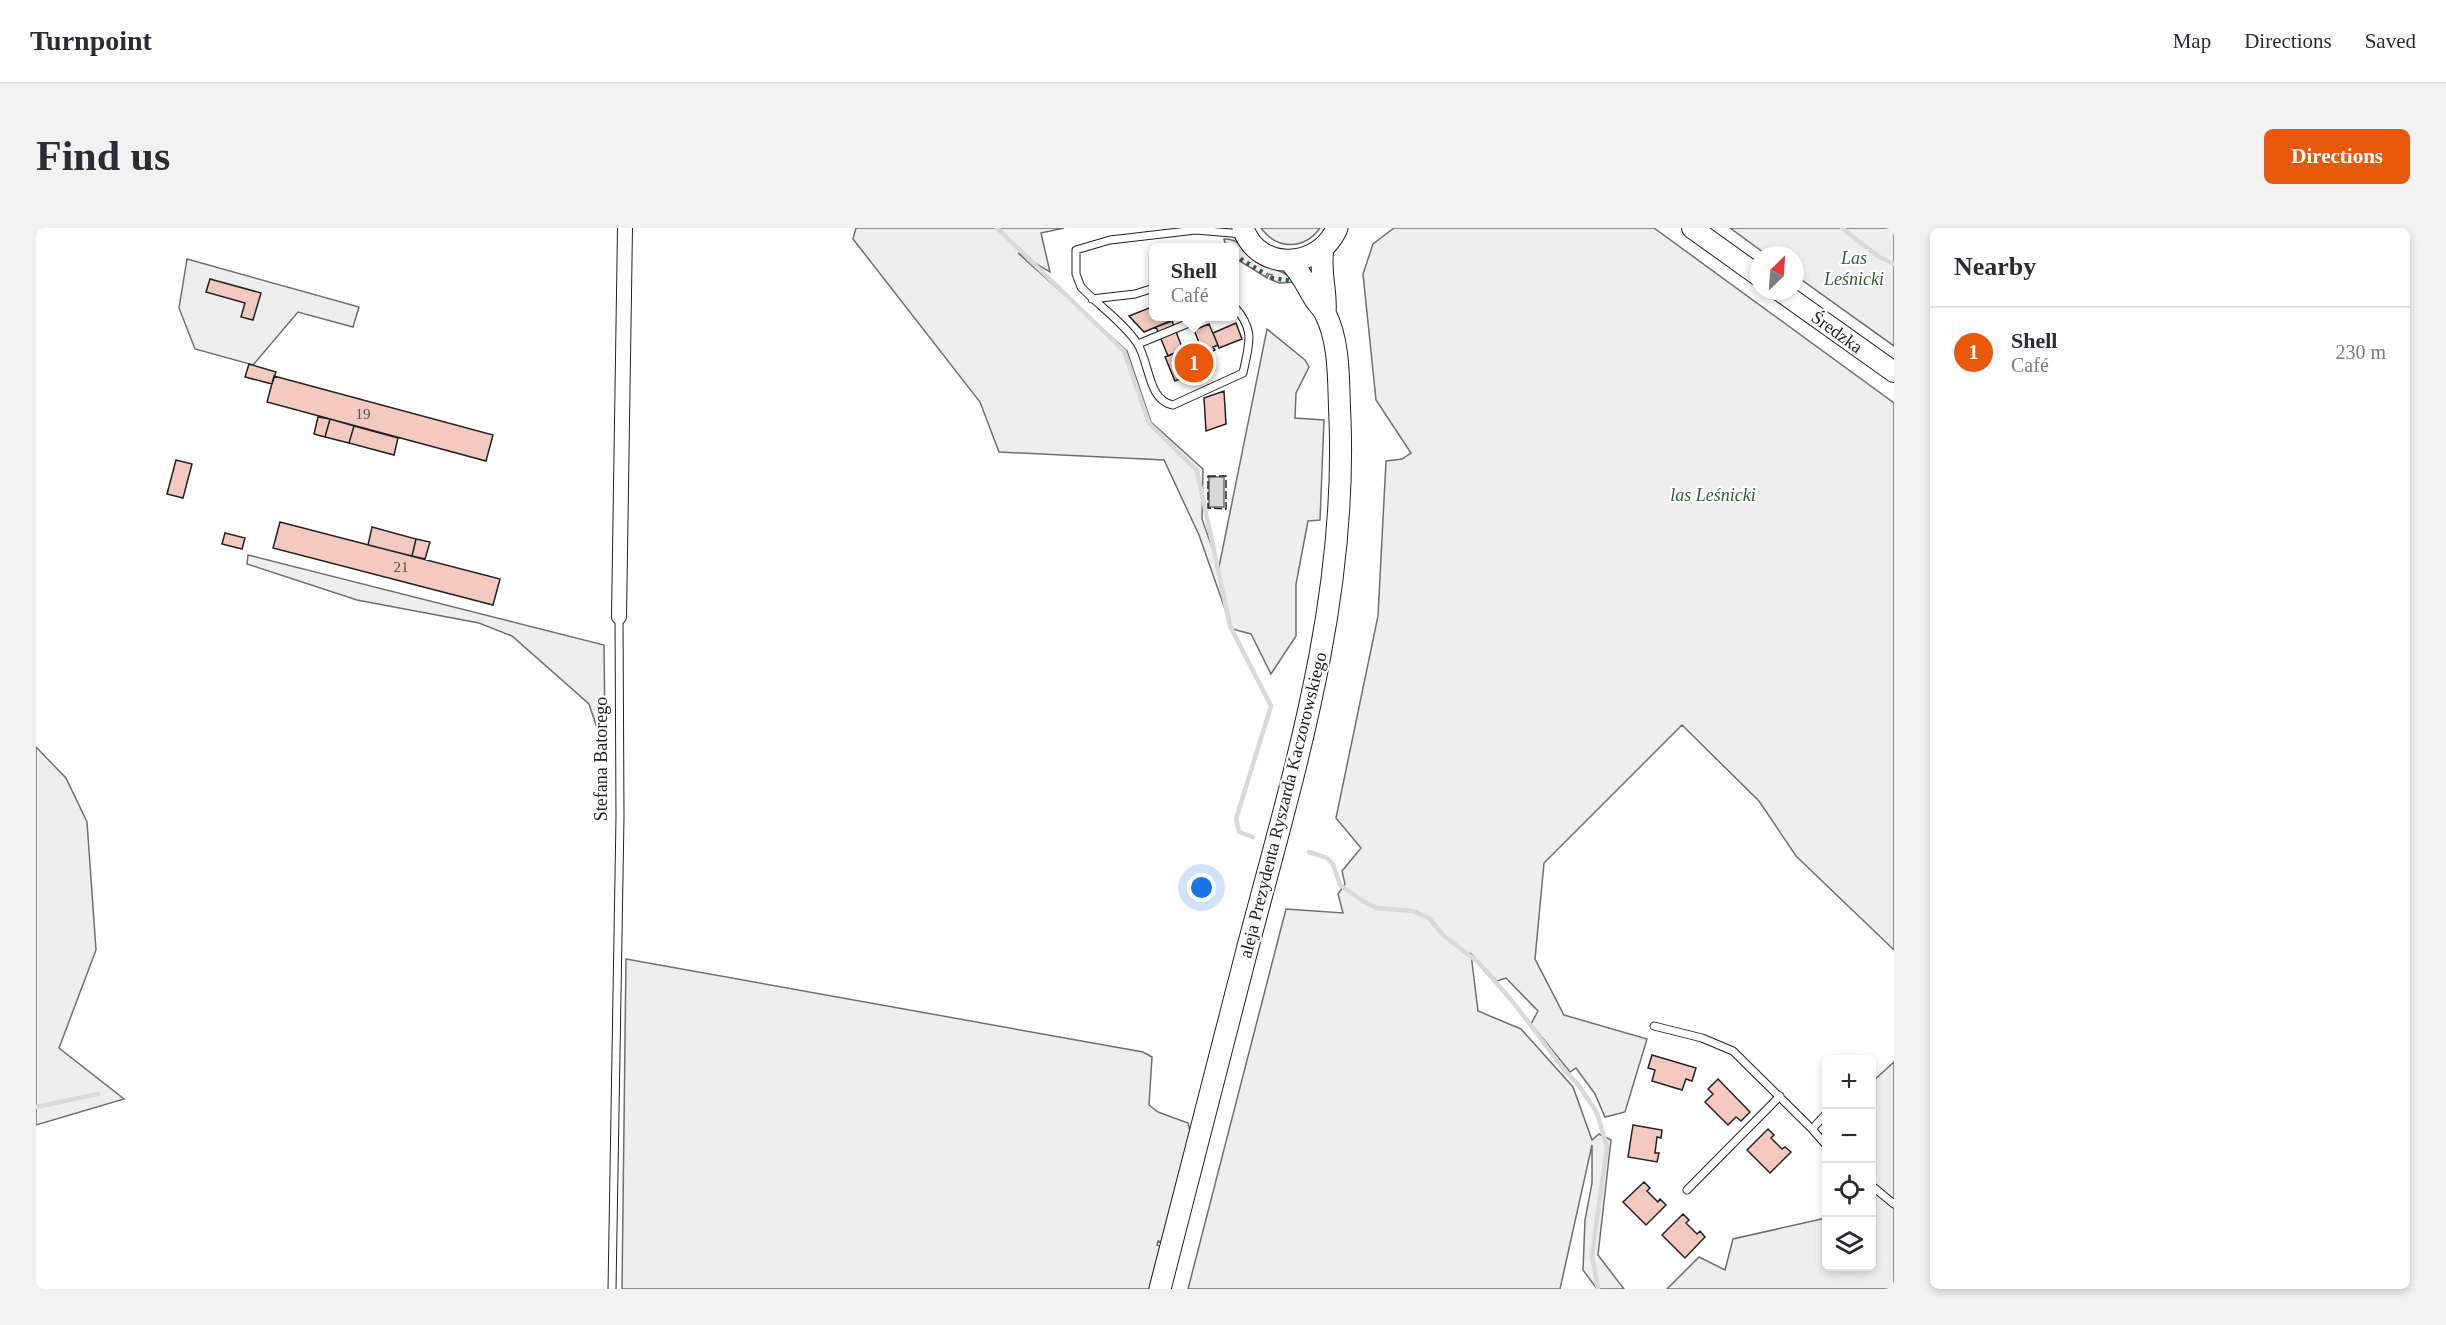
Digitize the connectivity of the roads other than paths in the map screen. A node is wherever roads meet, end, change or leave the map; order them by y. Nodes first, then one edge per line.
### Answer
1 (625, 228) edge
2 (1337, 228) edge
3 (1692, 228) edge
4 (1198, 229) edge
5 (1244, 231) edge
6 (1323, 249) junction
7 (1289, 261) junction
8 (1750, 270) edge
9 (1149, 290) edge
10 (1092, 299) junction
11 (1793, 300) edge
12 (1239, 312) edge
13 (1325, 313) junction
14 (1194, 321) edge
15 (1138, 344) junction
16 (1894, 372) edge
17 (619, 617) joint
18 (1654, 1026) dead end
19 (1780, 1096) junction
20 (1822, 1119) edge
21 (1812, 1129) junction
22 (1822, 1140) edge
23 (1876, 1189) edge
24 (1687, 1190) dead end
25 (1894, 1204) edge
26 (612, 1289) edge
27 (1160, 1289) edge

1 - 17 street, Stefana Batorego
2 - 6 main road
3 - 8 main road
4 - 5 lane
4 - 10 lane
5 - 7 main road
6 - 7 main road
6 - 13 main road, aleja Prezydenta Ryszarda Kaczorowskiego
7 - 13 main road, aleja Prezydenta Ryszarda Kaczorowskiego
9 - 10 lane
10 - 15 lane
11 - 16 main road, Średzka
12 - 15 lane
13 - 27 main road, aleja Prezydenta Ryszarda Kaczorowskiego
14 - 15 lane
17 - 26 lane, Stefana Batorego
18 - 19 lane
19 - 21 lane
19 - 24 lane
20 - 21 lane
21 - 22 lane
23 - 25 lane

